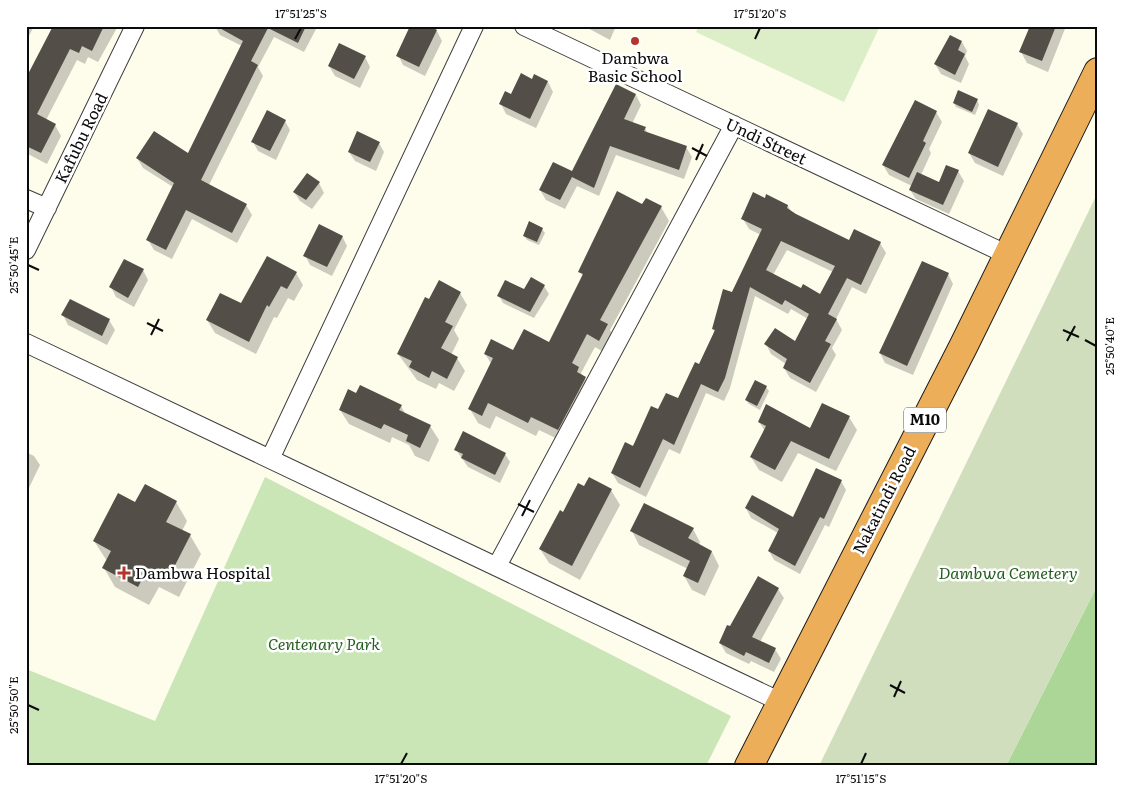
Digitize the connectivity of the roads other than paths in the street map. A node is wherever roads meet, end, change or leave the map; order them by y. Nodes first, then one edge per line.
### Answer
1 (135, 26) edge
2 (474, 26) edge
3 (524, 26) edge
4 (1098, 72) edge
5 (734, 125) junction
6 (26, 199) edge
7 (47, 208) junction
8 (26, 250) edge
9 (1008, 255) junction
10 (26, 344) edge
11 (270, 459) junction
12 (496, 566) junction
13 (781, 702) junction
14 (749, 766) edge

1 - 7 street, Kafubu Road
2 - 11 street
3 - 5 street, Undi Street
4 - 9 highway, Nakatindi Road / M10
5 - 9 street, Undi Street
5 - 12 street
6 - 7 street
7 - 8 street, Kafubu Road
9 - 13 highway, Nakatindi Road / M10
10 - 11 street
11 - 12 street
12 - 13 street
13 - 14 highway, Nakatindi Road / M10

